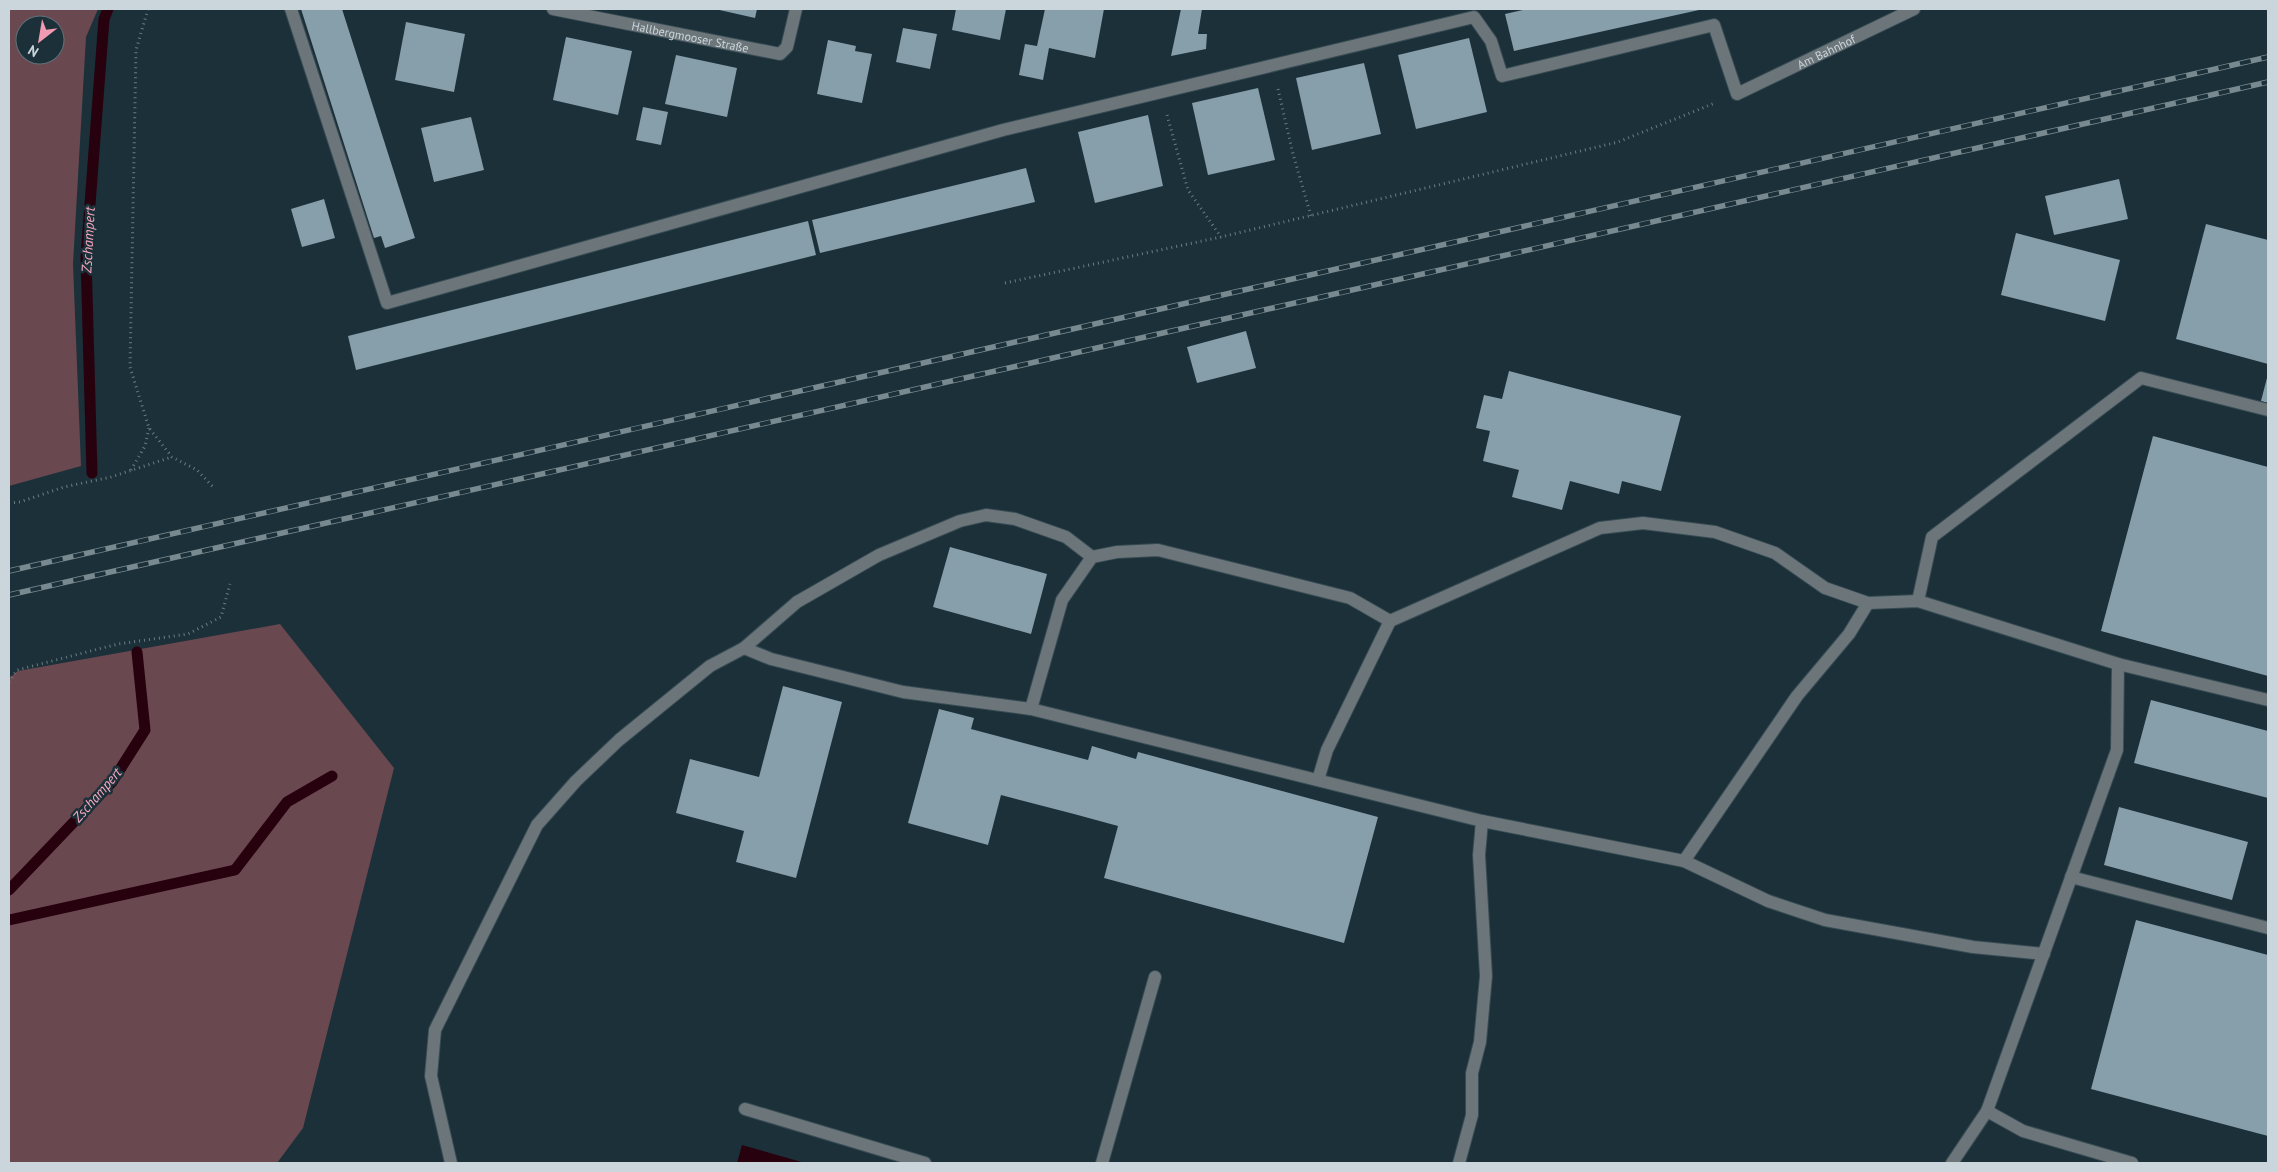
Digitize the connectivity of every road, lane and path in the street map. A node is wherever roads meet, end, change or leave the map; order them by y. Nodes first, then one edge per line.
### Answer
1 (148, 9) edge
2 (291, 9) edge
3 (553, 9) edge
4 (796, 9) edge
5 (1914, 9) edge
6 (1273, 66) junction
7 (1161, 93) junction
8 (1737, 94) junction
9 (1311, 216) junction
10 (1221, 237) junction
11 (1005, 283) dead end
12 (2268, 410) edge
13 (149, 428) junction
14 (172, 457) junction
15 (131, 471) junction
16 (214, 488) dead end
17 (9, 503) edge
18 (1092, 556) junction
19 (230, 584) dead end
20 (1918, 601) junction
21 (1868, 603) junction
22 (1390, 621) junction
23 (744, 648) junction
24 (2118, 664) junction
25 (9, 682) edge
26 (2268, 700) edge
27 (1030, 708) junction
28 (1318, 780) junction
29 (1482, 821) junction
30 (1684, 862) junction
31 (2071, 877) junction
32 (2268, 928) edge
33 (2044, 954) junction
34 (1155, 977) dead end
35 (745, 1108) dead end
36 (1987, 1111) junction
37 (451, 1163) edge
38 (925, 1163) edge
39 (1102, 1163) edge
40 (1458, 1163) edge
41 (1952, 1163) edge
42 (2132, 1163) edge

1 - 13 path
2 - 7 street
3 - 4 street, Hallbergmooser Straße
5 - 8 street, Am Bahnhof
6 - 7 street
6 - 8 street
6 - 9 path
7 - 10 path
8 - 9 path
9 - 10 path
10 - 11 path
12 - 20 street
13 - 14 path
13 - 15 path
14 - 15 path
14 - 16 path
15 - 17 path
18 - 22 street
18 - 23 street
18 - 27 street
19 - 25 path
20 - 21 street
20 - 24 street
21 - 22 street
21 - 30 street
22 - 28 street
23 - 27 street
23 - 37 street
24 - 26 street
24 - 31 street
27 - 28 street
28 - 29 street
29 - 30 street
29 - 40 street
30 - 33 street
31 - 32 street
31 - 33 street
33 - 36 street
34 - 39 street
35 - 38 street
36 - 41 street
36 - 42 street

